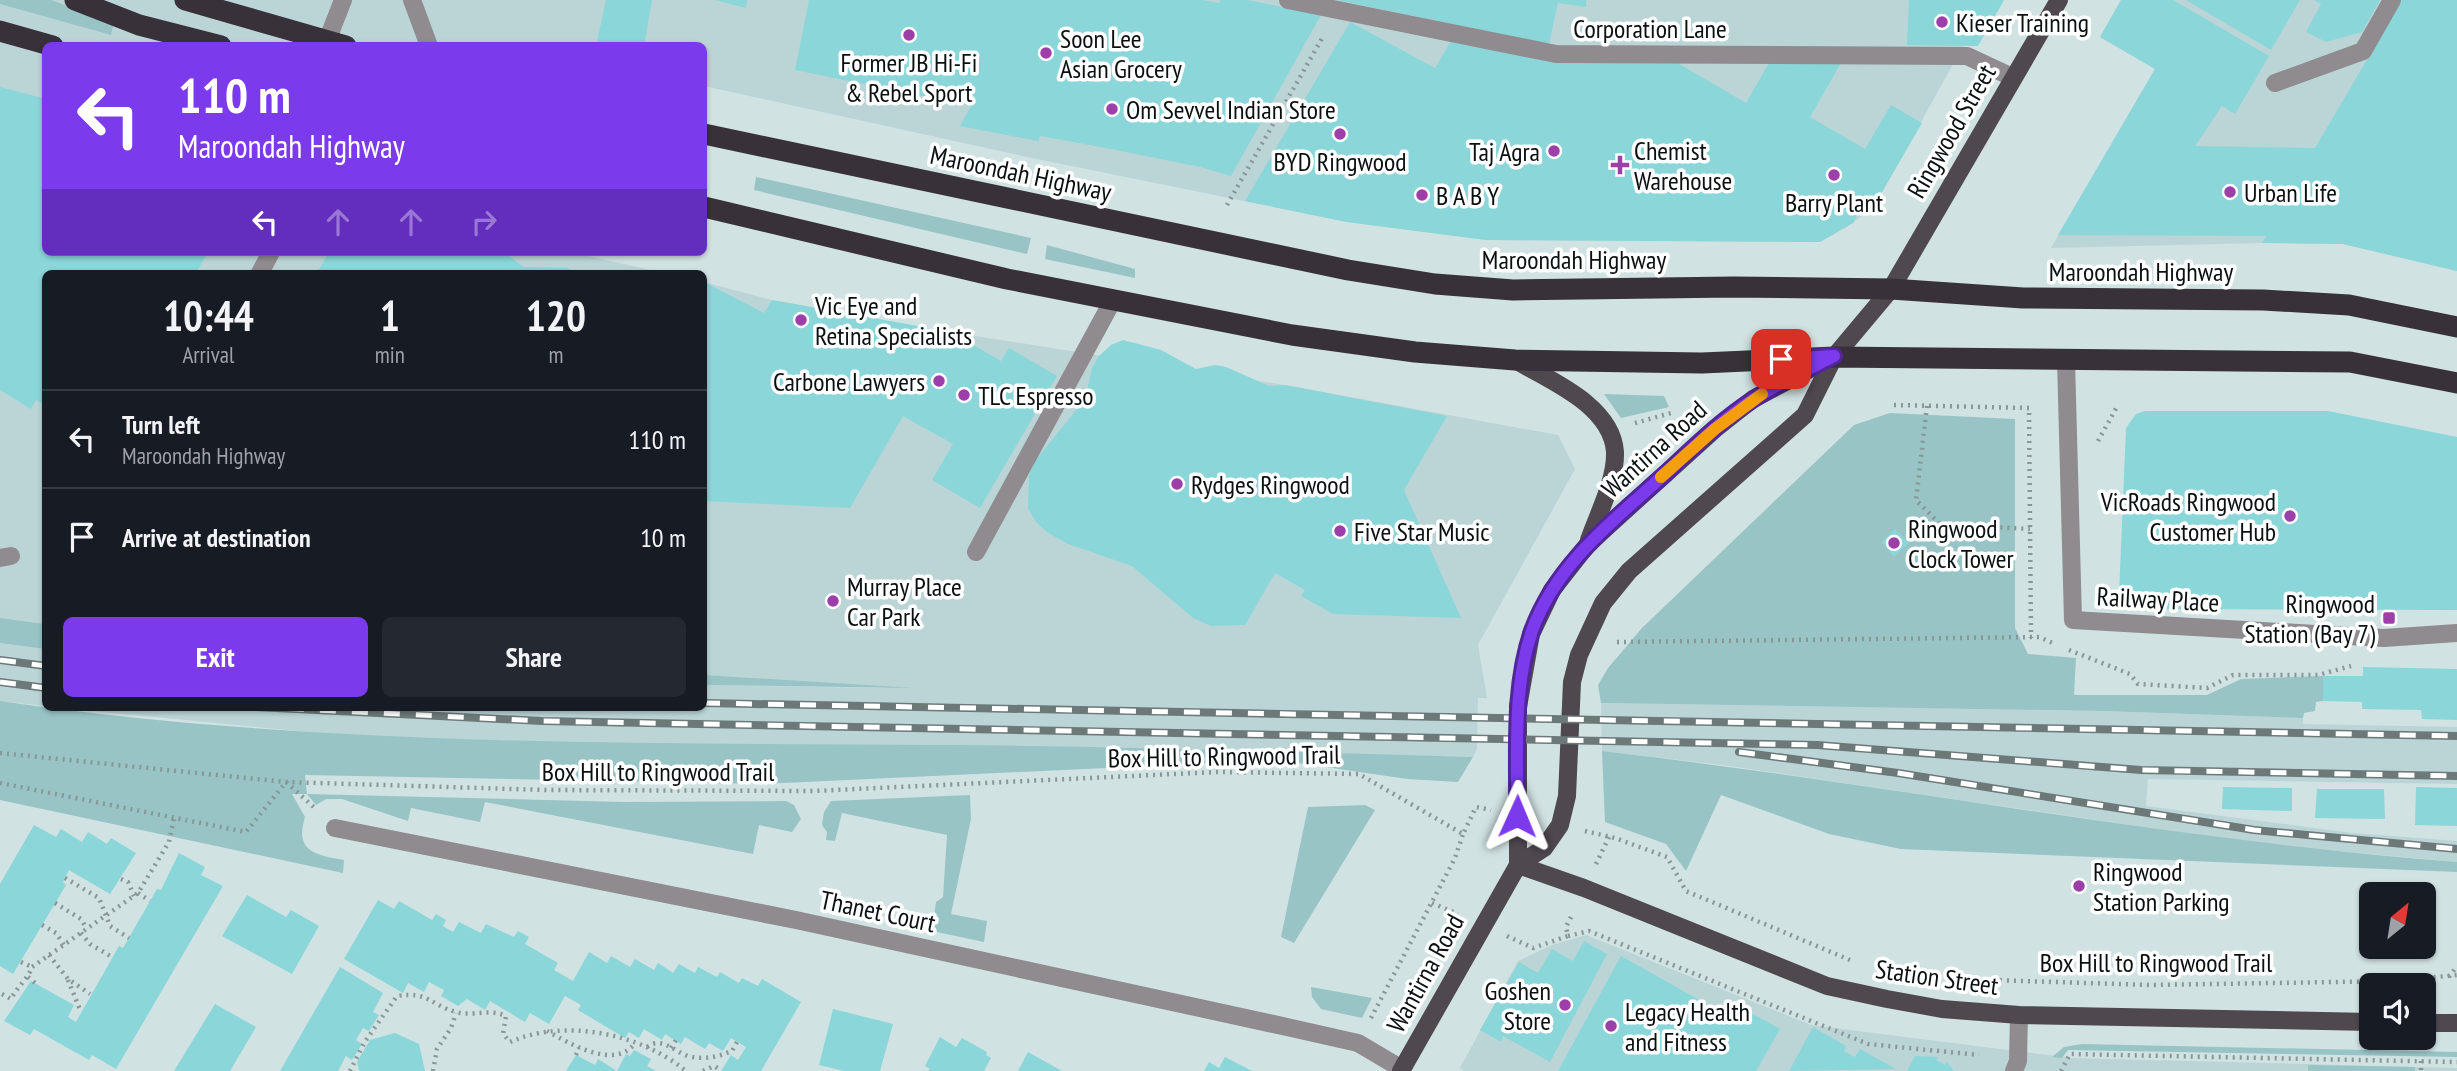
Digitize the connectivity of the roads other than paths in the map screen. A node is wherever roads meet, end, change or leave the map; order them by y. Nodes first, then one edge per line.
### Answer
1 (75, 0) edge
2 (185, 0) edge
3 (342, 0) edge
4 (412, 0) edge
5 (1288, 0) edge
6 (2059, 0) edge
7 (2392, 0) edge
8 (0, 31) edge
9 (206, 42) edge
10 (325, 42) edge
11 (332, 42) edge
12 (428, 42) edge
13 (42, 43) edge
14 (2012, 77) junction
15 (2275, 83) dead end
16 (707, 135) edge
17 (707, 208) edge
18 (1891, 289) junction
19 (1113, 300) junction
20 (2457, 327) edge
21 (1834, 356) junction
22 (1514, 360) junction
23 (2066, 360) junction
24 (2457, 383) edge
25 (1588, 544) junction
26 (976, 552) dead end
27 (2457, 633) edge
28 (335, 828) road end
29 (1518, 865) junction
30 (2019, 1015) junction
31 (2359, 1022) edge
32 (2436, 1023) edge
33 (2457, 1023) edge
34 (1401, 1070) edge
35 (2014, 1071) edge

1 - 9 highway
2 - 10 highway
3 - 11 street
4 - 12 street
5 - 14 street, Corporation Lane
6 - 14 main road, Ringwood Street
7 - 15 street
8 - 13 highway
14 - 18 main road, Ringwood Street
16 - 18 highway, Maroondah Highway
17 - 19 highway
18 - 20 highway, Maroondah Highway
18 - 21 main road, Ringwood Street
19 - 22 highway
19 - 26 street
21 - 22 highway
21 - 23 highway
21 - 25 main road, Wantirna Road
21 - 29 main road, Wantirna Road
22 - 25 main road
23 - 24 highway
23 - 27 street, Railway Place
25 - 29 main road, Wantirna Road
28 - 34 street, Thanet Court
29 - 30 main road, Station Street
29 - 34 main road, Wantirna Road
30 - 31 main road, Station Street
30 - 35 street
32 - 33 main road

